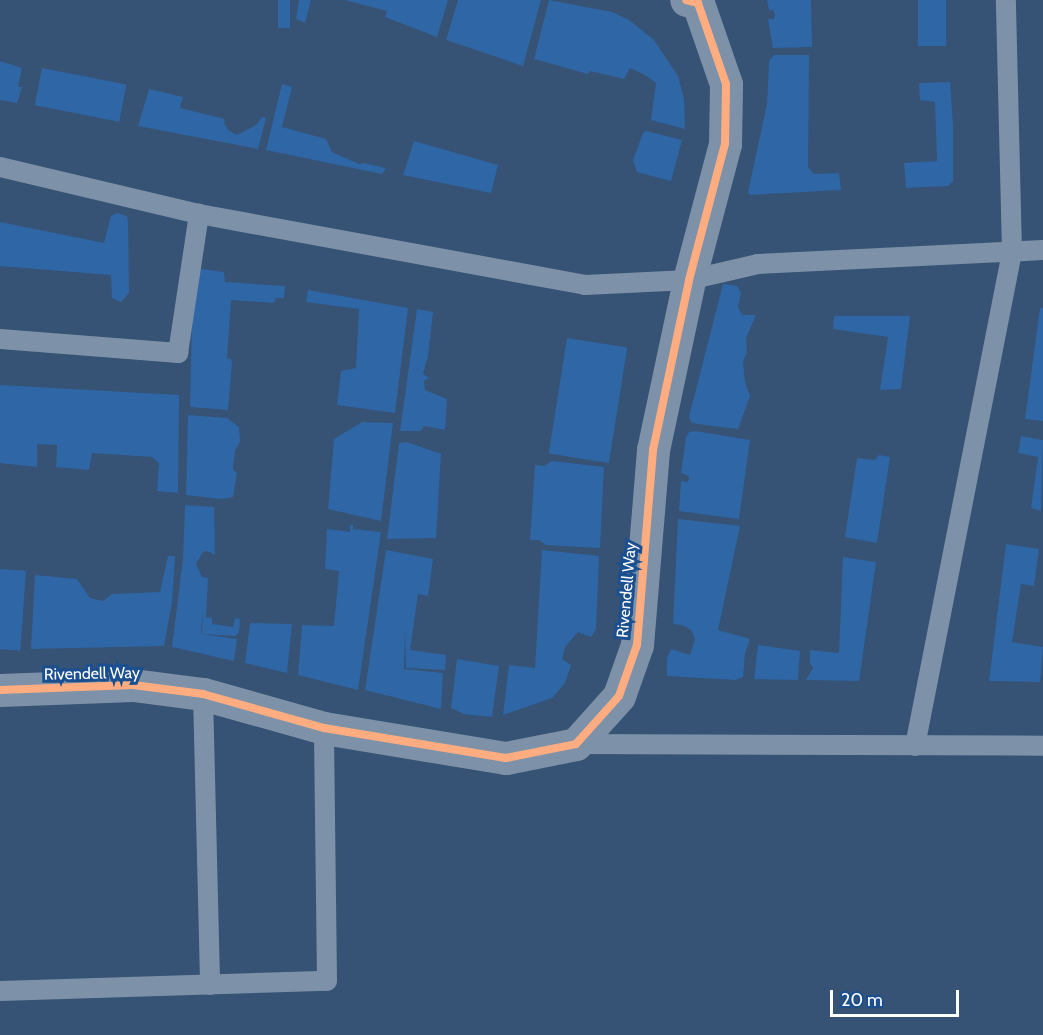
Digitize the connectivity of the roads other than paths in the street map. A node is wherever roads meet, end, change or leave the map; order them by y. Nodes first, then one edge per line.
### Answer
1 (1006, 0) edge
2 (694, 1) edge
3 (0, 167) edge
4 (199, 214) junction
5 (1043, 250) edge
6 (1012, 252) junction
7 (689, 280) junction
8 (0, 339) edge
9 (0, 690) edge
10 (203, 694) junction
11 (324, 728) junction
12 (576, 744) junction
13 (915, 746) junction
14 (1043, 746) edge
15 (210, 985) junction
16 (0, 991) edge

1 - 6 lane
2 - 7 street, Rivendell Way
3 - 4 lane
4 - 7 lane
4 - 8 lane
5 - 6 lane
6 - 7 lane
6 - 13 lane
7 - 12 street, Rivendell Way
9 - 10 street, Rivendell Way
10 - 11 street, Rivendell Way
10 - 15 lane
11 - 12 street, Rivendell Way
11 - 15 lane
12 - 13 lane
13 - 14 lane
15 - 16 lane

